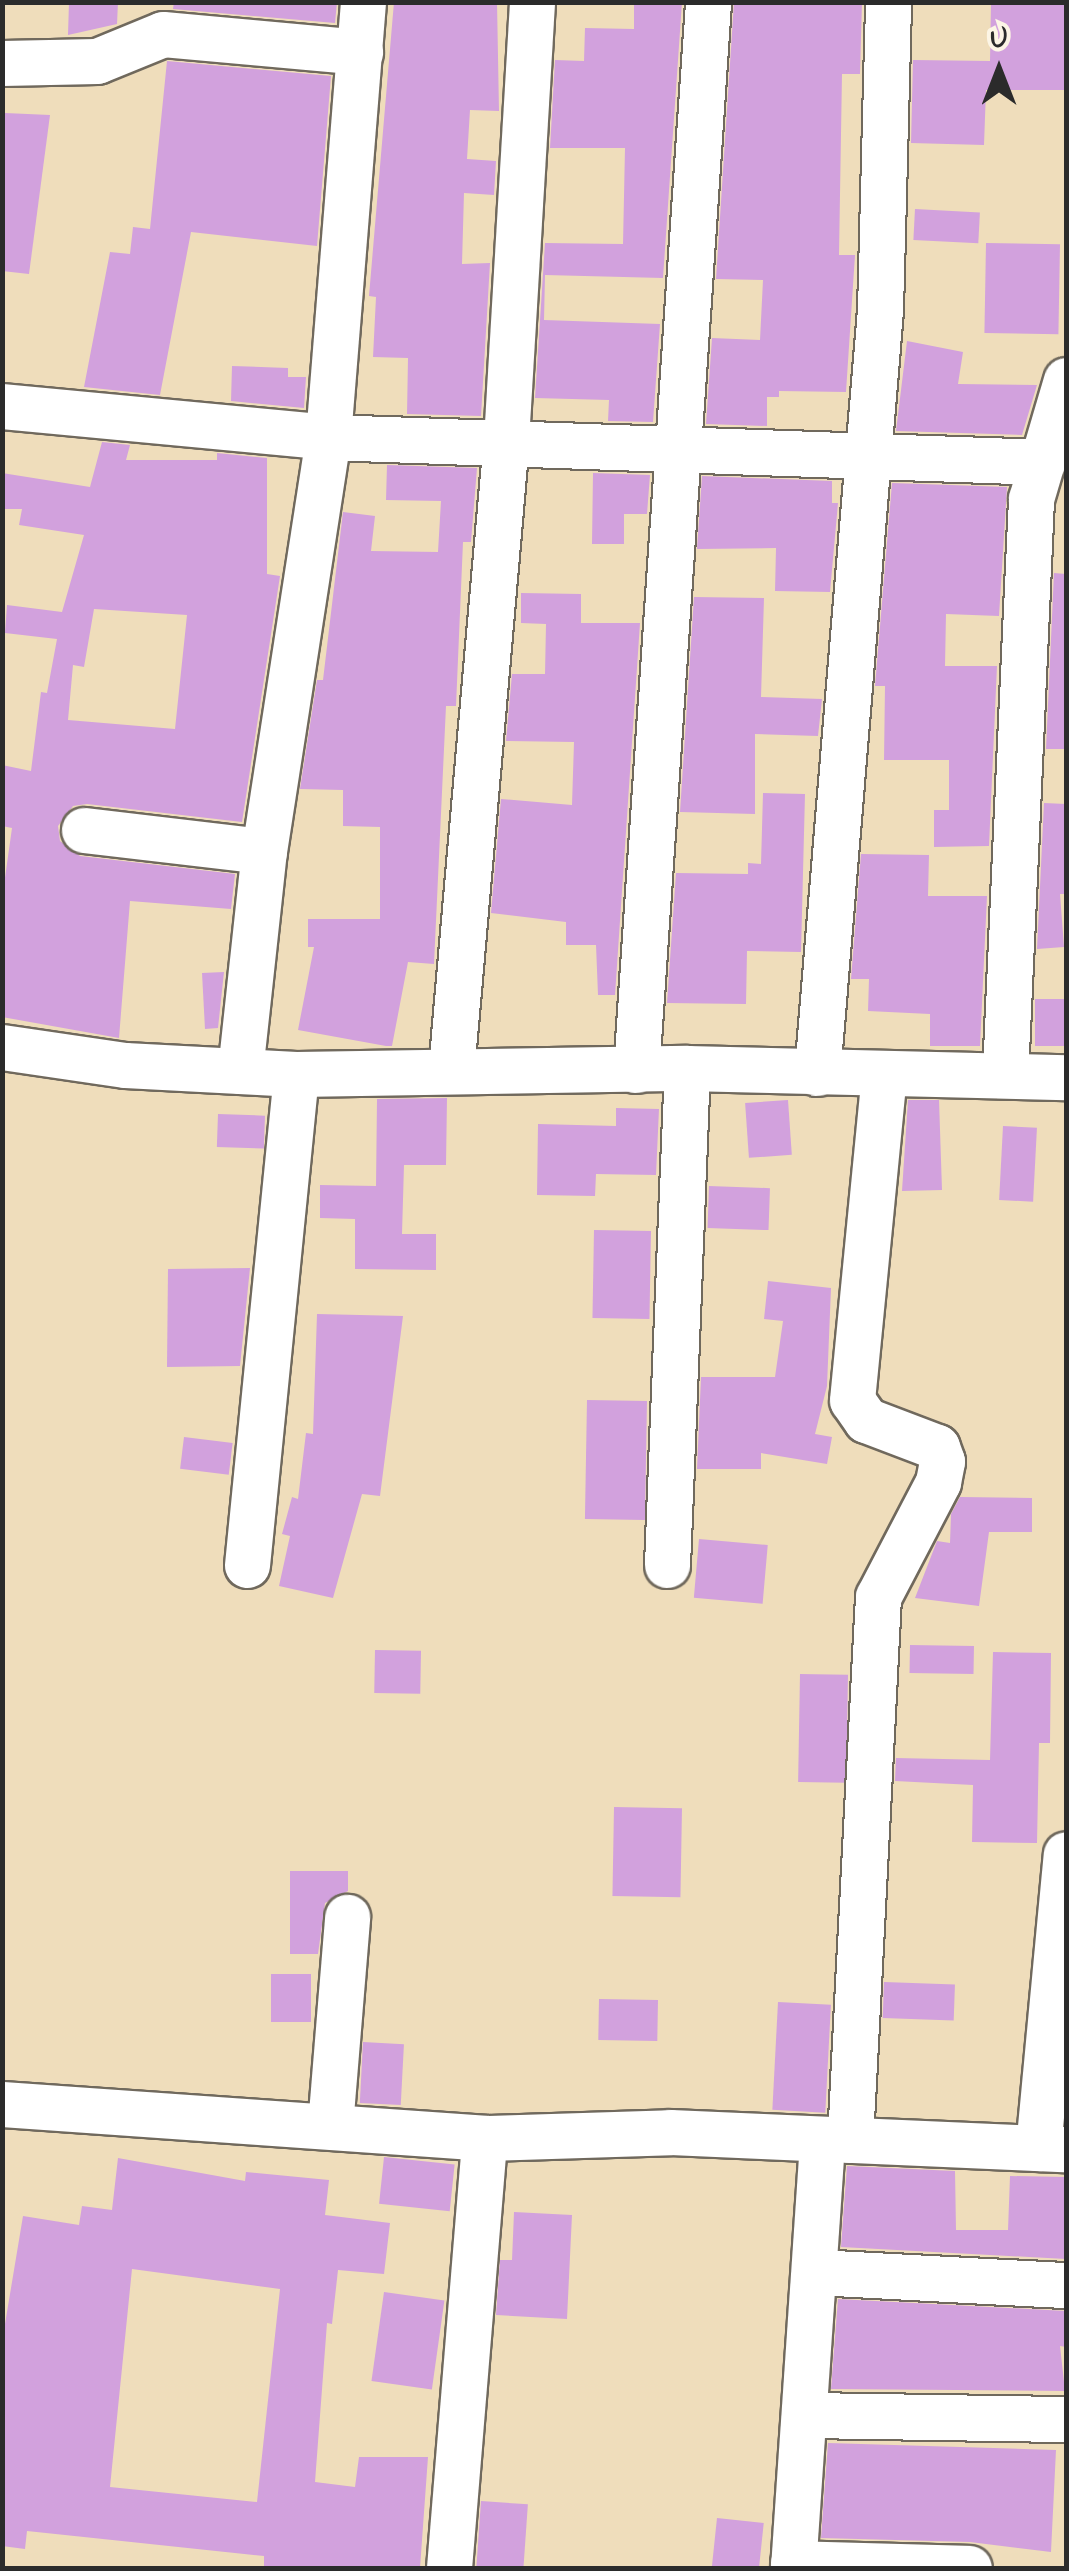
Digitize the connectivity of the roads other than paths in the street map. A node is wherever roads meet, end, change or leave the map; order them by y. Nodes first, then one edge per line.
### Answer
1 (363, 2) edge
2 (532, 2) edge
3 (708, 2) edge
4 (888, 2) edge
5 (360, 52) junction
6 (2, 63) edge
7 (1066, 380) edge
8 (2, 406) edge
9 (328, 437) junction
10 (506, 440) junction
11 (679, 447) junction
12 (866, 458) junction
13 (1042, 462) junction
14 (84, 830) dead end
15 (264, 851) junction
16 (2, 1047) edge
17 (688, 1068) junction
18 (451, 1070) junction
19 (636, 1070) junction
20 (240, 1071) junction
21 (818, 1073) junction
22 (296, 1074) junction
23 (884, 1074) junction
24 (1005, 1074) junction
25 (1066, 1077) edge
26 (247, 1565) dead end
27 (667, 1565) dead end
28 (1066, 1854) edge
29 (347, 1917) dead end
30 (2, 2104) edge
31 (330, 2126) junction
32 (484, 2138) junction
33 (836, 2140) junction
34 (1052, 2149) edge
35 (815, 2272) junction
36 (1066, 2285) edge
37 (807, 2415) junction
38 (1066, 2419) edge
39 (793, 2566) edge
40 (842, 2566) edge
41 (450, 2568) edge
42 (970, 2568) edge

1 - 5 street
2 - 10 street
3 - 11 street
4 - 12 street
5 - 6 street
5 - 9 street
7 - 13 street
8 - 9 street
9 - 10 street
9 - 15 street
10 - 11 street
10 - 18 street
11 - 12 street
11 - 19 street
12 - 13 street
12 - 21 street
13 - 24 street
14 - 15 street
15 - 20 street
16 - 20 street
17 - 19 street
17 - 21 street
17 - 27 street
18 - 19 street
18 - 22 street
20 - 22 street
21 - 23 street
22 - 26 street
23 - 24 street
23 - 33 street
24 - 25 street
28 - 34 street
29 - 31 street
30 - 31 street
31 - 32 street
32 - 33 street
32 - 41 street
33 - 34 street
33 - 35 street
35 - 36 street
35 - 37 street
37 - 38 street
37 - 39 street
39 - 40 street
40 - 42 street

